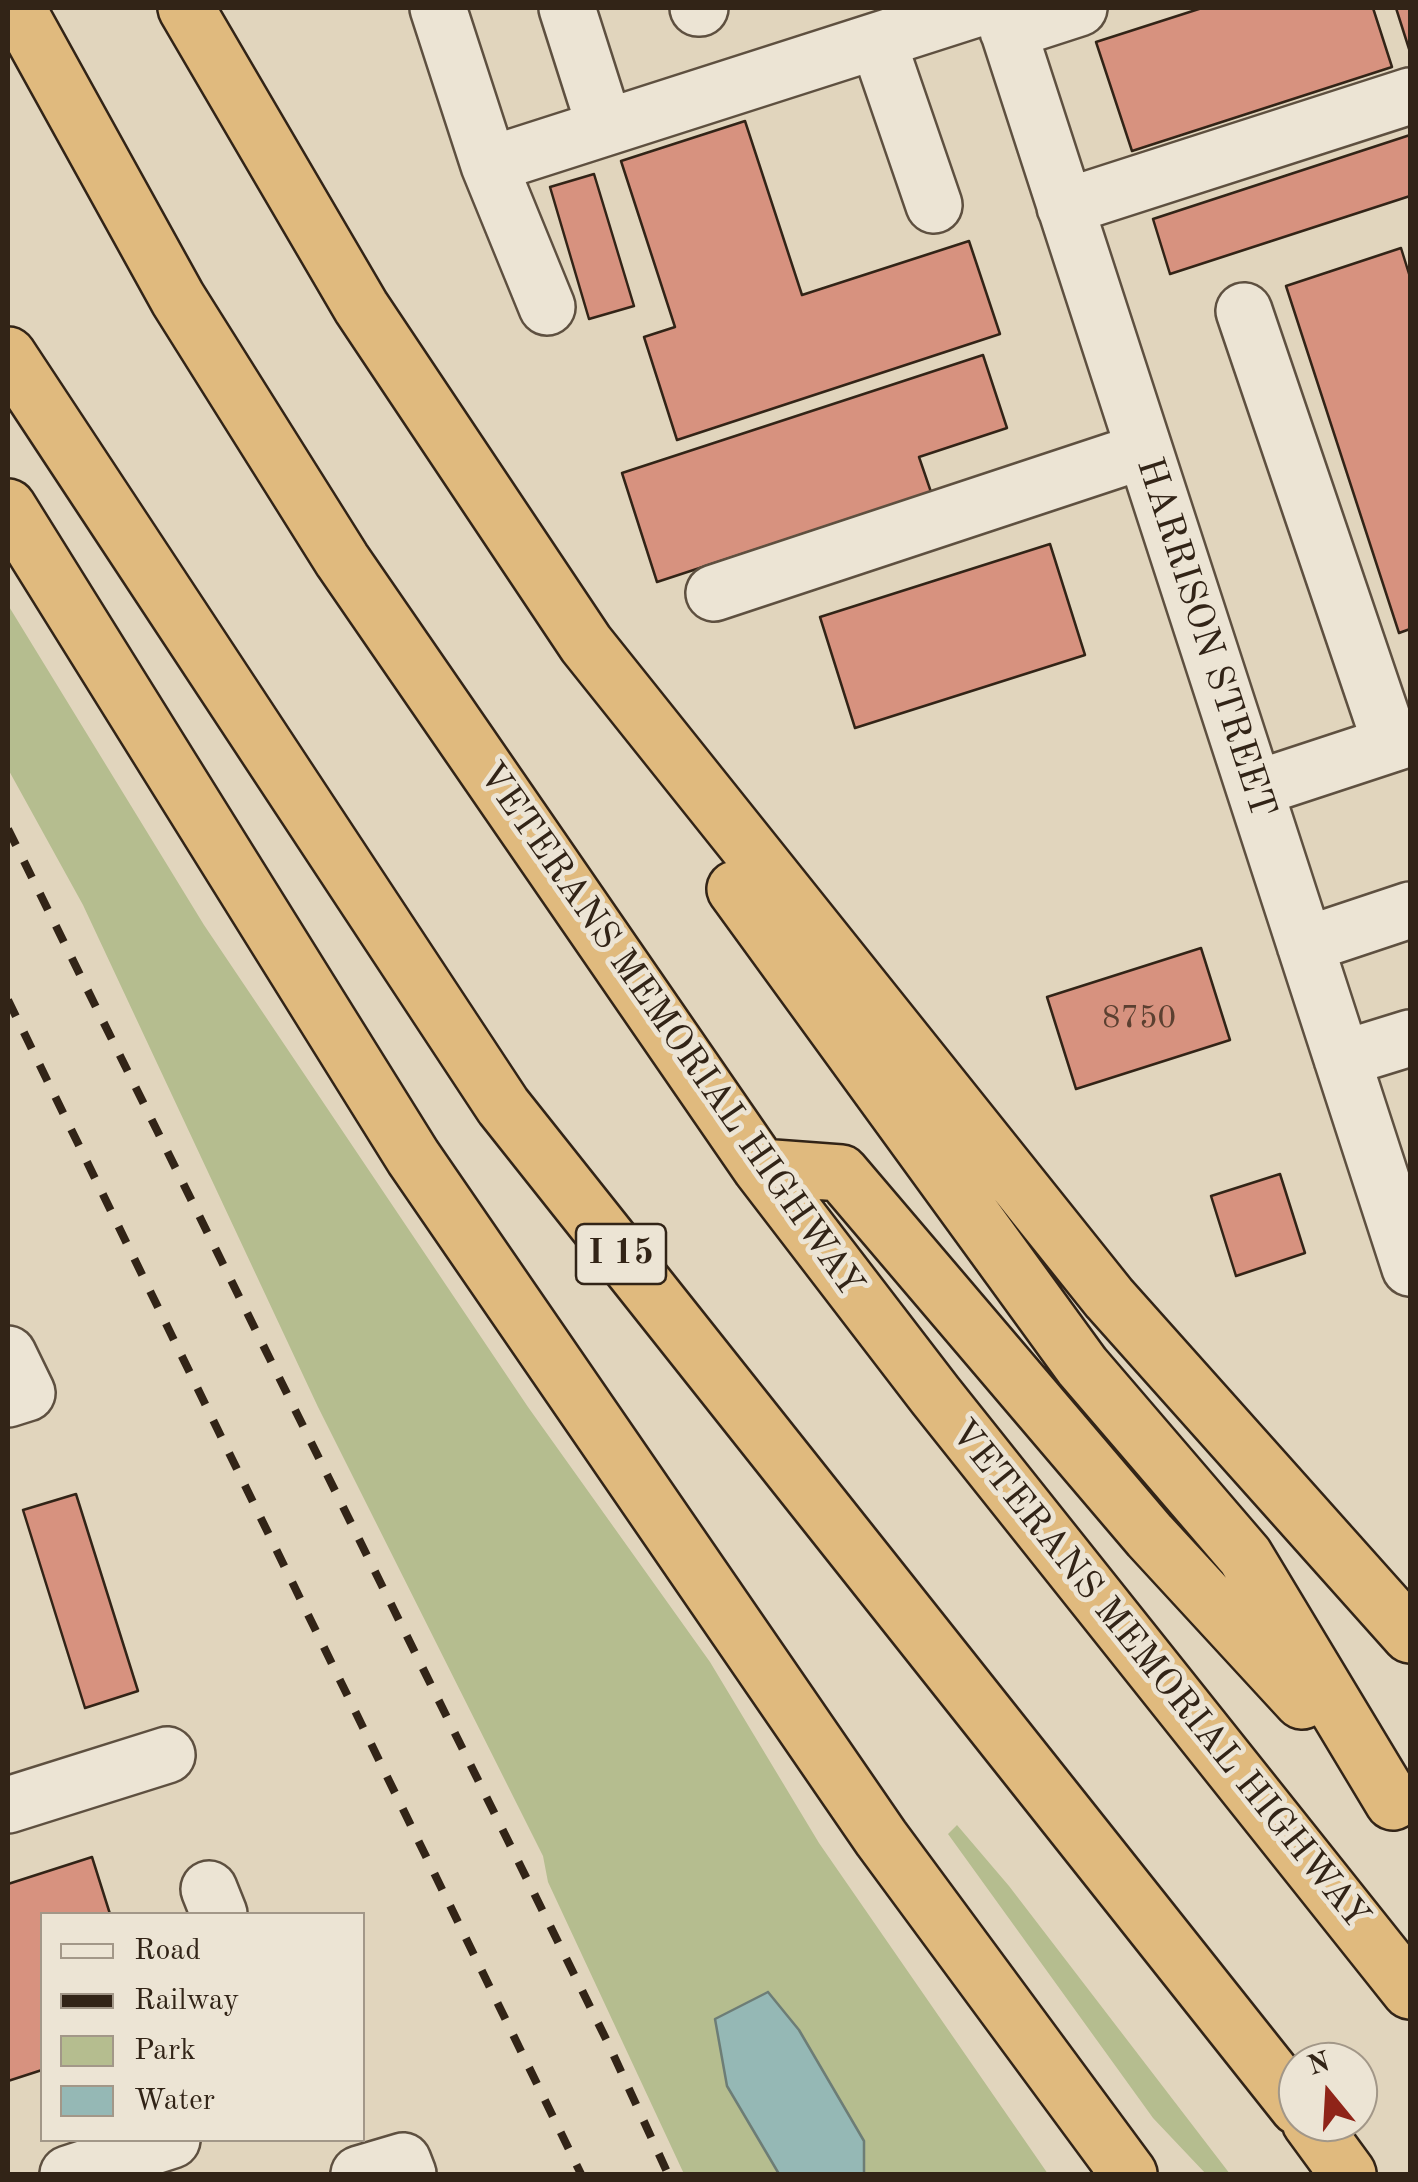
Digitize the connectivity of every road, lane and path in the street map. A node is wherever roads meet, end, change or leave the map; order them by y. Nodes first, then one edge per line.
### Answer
1 (17, 8) edge
2 (186, 8) edge
3 (438, 8) edge
4 (568, 8) edge
5 (1079, 8) edge
6 (996, 15) edge
7 (878, 42) junction
8 (1410, 96) edge
9 (605, 127) junction
10 (488, 165) junction
11 (934, 205) dead end
12 (1065, 207) junction
13 (547, 307) dead end
14 (1244, 311) dead end
15 (8, 356) edge
16 (1144, 451) junction
17 (477, 484) junction
18 (8, 507) edge
19 (714, 593) dead end
20 (1401, 741) edge
21 (1254, 789) junction
22 (1410, 910) edge
23 (1305, 946) junction
24 (1410, 1038) edge
25 (1342, 1059) junction
26 (760, 1166) junction
27 (1408, 1254) edge
28 (8, 1354) edge
29 (8, 1400) edge
30 (1410, 1635) edge
31 (167, 1755) dead end
32 (8, 1804) edge
33 (1402, 1812) edge
34 (1410, 1991) edge
35 (1278, 2082) edge
36 (166, 2142) edge
37 (1325, 2142) edge
38 (68, 2174) edge
39 (358, 2174) edge
40 (408, 2174) edge
41 (1128, 2174) edge
42 (1348, 2174) edge

1 - 26 highway, VETERANS MEMORIAL HIGHWAY
2 - 17 highway
3 - 10 street
4 - 9 street
5 - 6 street
6 - 7 street
6 - 12 street, HARRISON STREET
7 - 9 street
7 - 11 street
8 - 12 street
9 - 10 street
10 - 13 street
12 - 16 street, HARRISON STREET
14 - 20 street
15 - 35 highway, I 15
16 - 19 street
16 - 21 street, HARRISON STREET
17 - 30 highway
17 - 33 highway
18 - 41 highway
20 - 21 street
21 - 23 street, HARRISON STREET
22 - 23 street
23 - 25 street, HARRISON STREET
24 - 25 street
25 - 27 street, HARRISON STREET
26 - 33 highway
26 - 34 highway, VETERANS MEMORIAL HIGHWAY
28 - 29 street
31 - 32 street
36 - 38 street
37 - 42 highway
39 - 40 street

